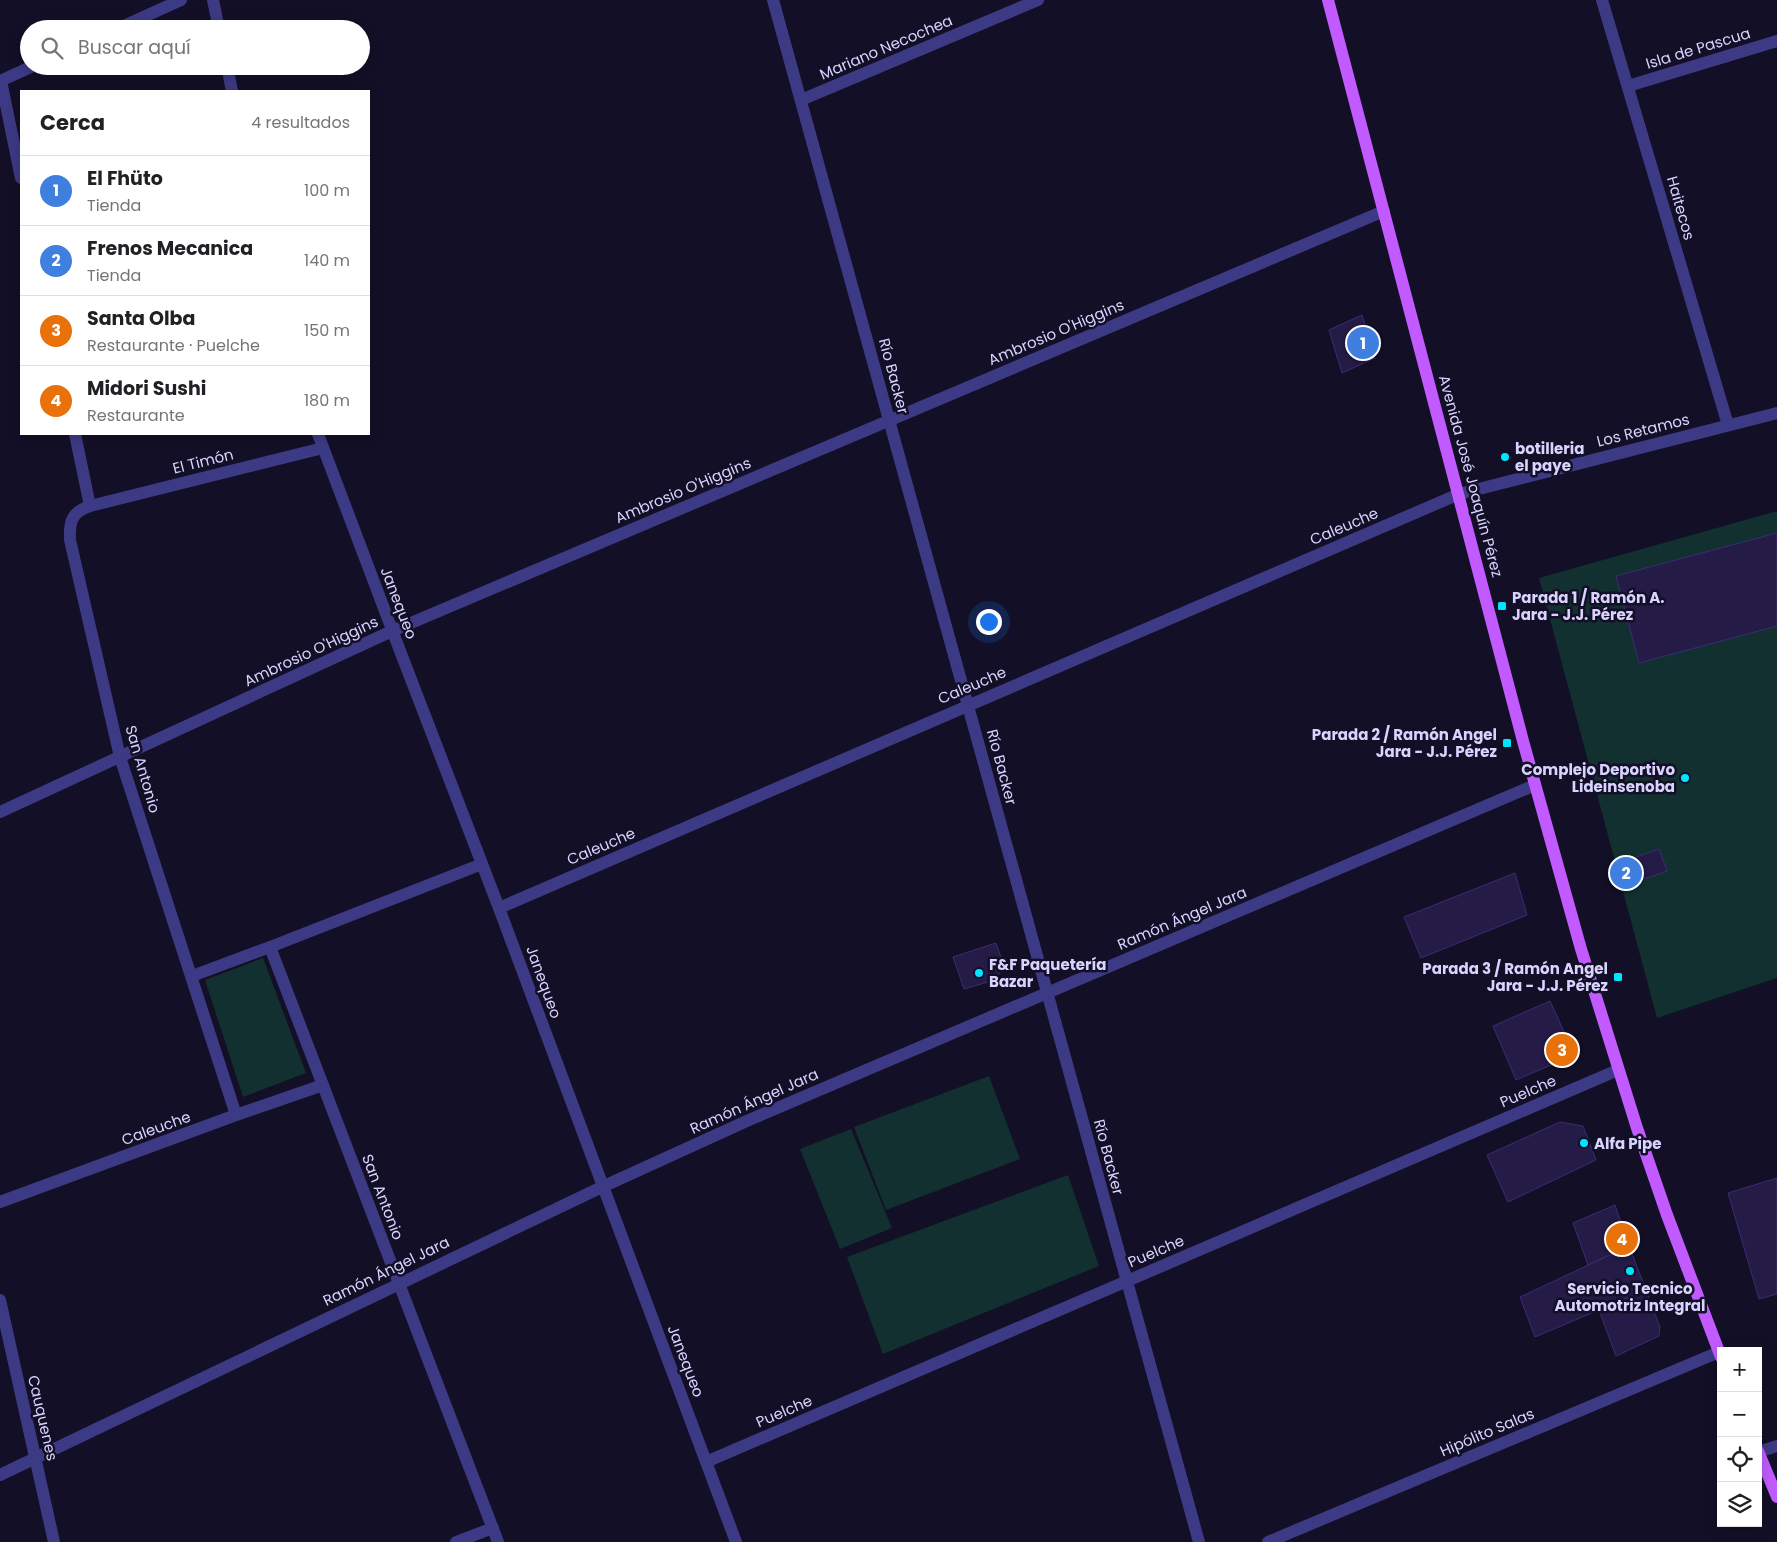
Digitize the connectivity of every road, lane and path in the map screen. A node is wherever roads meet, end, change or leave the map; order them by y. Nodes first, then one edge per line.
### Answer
1 (181, 0) edge
2 (214, 0) edge
3 (773, 0) edge
4 (1038, 0) edge
5 (1328, 0) edge
6 (1602, 0) edge
7 (137, 20) edge
8 (217, 20) edge
9 (1777, 41) edge
10 (20, 72) edge
11 (229, 75) edge
12 (0, 81) edge
13 (1628, 86) junction
14 (232, 90) edge
15 (801, 100) junction
16 (20, 173) edge
17 (1384, 211) junction
18 (1777, 413) edge
19 (889, 420) junction
20 (1728, 426) junction
21 (75, 435) edge
22 (318, 435) edge
23 (323, 448) junction
24 (1459, 494) junction
25 (90, 506) junction
26 (392, 631) junction
27 (968, 705) junction
28 (120, 757) junction
29 (1534, 785) junction
30 (0, 812) edge
31 (482, 864) junction
32 (499, 908) junction
33 (270, 947) junction
34 (192, 976) junction
35 (1047, 993) junction
36 (1618, 1070) junction
37 (323, 1085) junction
38 (236, 1115) junction
39 (602, 1187) junction
40 (0, 1202) edge
41 (1126, 1282) junction
42 (399, 1283) junction
43 (0, 1300) edge
44 (1717, 1347) edge
45 (1717, 1356) edge
46 (1777, 1446) edge
47 (1762, 1451) edge
48 (35, 1458) junction
49 (1762, 1461) edge
50 (706, 1462) junction
51 (0, 1475) edge
52 (1777, 1497) edge
53 (492, 1528) junction
54 (54, 1542) edge
55 (456, 1542) edge
56 (498, 1542) edge
57 (736, 1542) edge
58 (1199, 1542) edge
59 (1268, 1542) edge

1 - 7 street
2 - 8 street
3 - 15 street, Río Backer
4 - 15 street, Mariano Necochea
5 - 17 main road, Avenida José Joaquín Pérez
6 - 13 street, Haitecos
9 - 13 street, Isla de Pascua
10 - 12 street
11 - 14 street
12 - 16 street
13 - 20 street, Haitecos
15 - 19 street, Río Backer
17 - 19 street, Ambrosio O'Higgins
17 - 24 main road, Avenida José Joaquín Pérez
18 - 20 street, Los Retamos
19 - 26 street, Ambrosio O'Higgins
19 - 27 street, Río Backer
20 - 24 street, Los Retamos
21 - 25 street
22 - 23 street, Janequeo
23 - 25 street, El Timón
23 - 26 street, Janequeo
24 - 27 street, Caleuche
24 - 29 main road, Avenida José Joaquín Pérez
25 - 28 street, San Antonio
26 - 28 street, Ambrosio O'Higgins
26 - 31 street, Janequeo
27 - 32 street, Caleuche
27 - 35 street, Río Backer
28 - 30 street, Ambrosio O'Higgins
28 - 34 street, San Antonio
29 - 35 street, Ramón Ángel Jara
29 - 36 main road, Avenida José Joaquín Pérez
31 - 32 street, Janequeo
31 - 33 street
32 - 39 street, Janequeo
33 - 34 street
33 - 37 street, San Antonio
34 - 38 street, San Antonio
35 - 39 street, Ramón Ángel Jara
35 - 41 street, Río Backer
36 - 41 street, Puelche
36 - 44 main road, Avenida José Joaquín Pérez
37 - 38 street, Caleuche
37 - 42 street, San Antonio
38 - 40 street, Caleuche
39 - 42 street, Ramón Ángel Jara
39 - 50 street, Janequeo
41 - 50 street, Puelche
41 - 58 street, Río Backer
42 - 48 street, Ramón Ángel Jara
42 - 53 street, San Antonio
43 - 48 street, Cauquenes
45 - 59 street, Hipólito Salas
46 - 47 street
48 - 51 street, Ramón Ángel Jara
48 - 54 street, Cauquenes
49 - 52 main road
50 - 57 street, Janequeo
53 - 55 street
53 - 56 street, San Antonio

